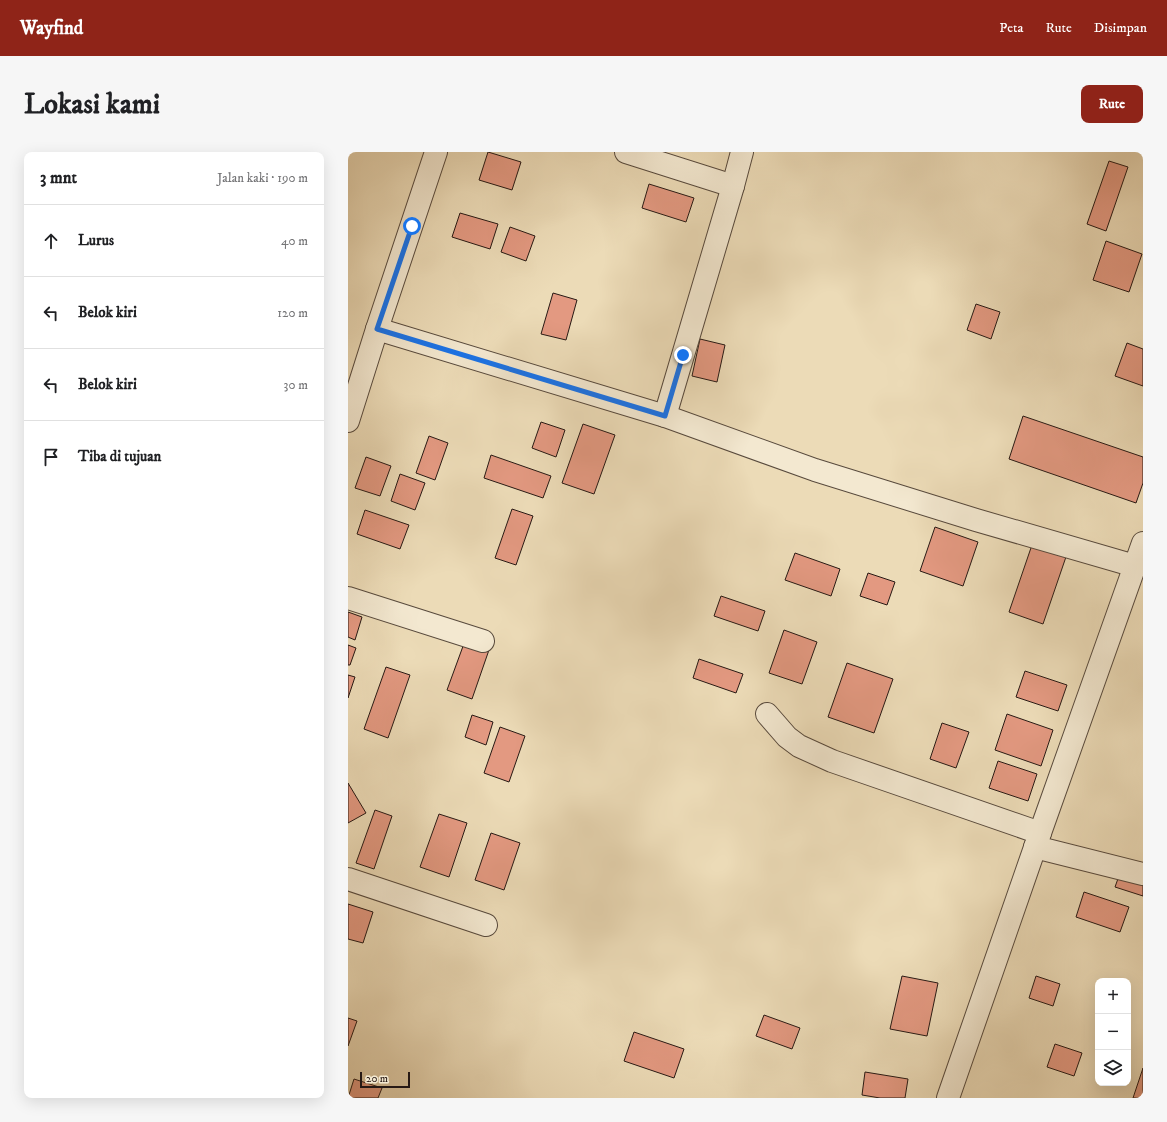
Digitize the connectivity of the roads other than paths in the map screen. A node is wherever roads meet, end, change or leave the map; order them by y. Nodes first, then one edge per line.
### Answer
1 (436, 152) edge
2 (626, 152) edge
3 (742, 152) edge
4 (733, 186) junction
5 (377, 329) junction
6 (665, 416) junction
7 (348, 421) edge
8 (1143, 543) edge
9 (1135, 566) junction
10 (348, 598) edge
11 (483, 641) dead end
12 (767, 714) dead end
13 (1037, 840) junction
14 (1143, 874) edge
15 (348, 879) edge
16 (486, 925) dead end
17 (948, 1098) edge

1 - 5 street
2 - 4 street
3 - 4 street
4 - 6 street
5 - 6 street
5 - 7 street
6 - 9 street
8 - 9 street
9 - 13 street
10 - 11 street
12 - 13 street
13 - 14 street
13 - 17 street
15 - 16 street

